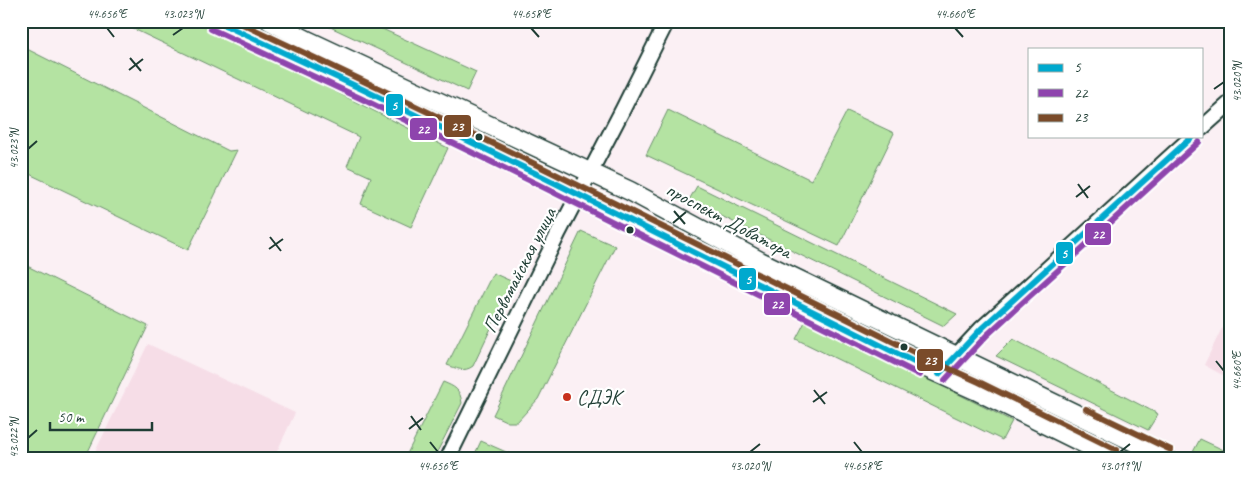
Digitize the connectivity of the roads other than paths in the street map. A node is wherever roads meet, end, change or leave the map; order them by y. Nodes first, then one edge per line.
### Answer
1 (215, 21) edge
2 (270, 21) edge
3 (668, 21) edge
4 (1230, 103) edge
5 (1204, 126) edge
6 (1191, 138) edge
7 (591, 173) junction
8 (579, 195) junction
9 (956, 356) junction
10 (939, 374) junction
11 (448, 458) edge
12 (1113, 458) edge
13 (1167, 458) edge

1 - 8 main road
2 - 7 main road, проспект Доватора
3 - 7 street, Первомайская улица
4 - 5 street
6 - 9 street
7 - 8 street, Первомайская улица
7 - 9 main road, проспект Доватора
8 - 10 main road
8 - 11 street, Первомайская улица
9 - 10 street
9 - 13 main road, проспект Доватора
10 - 12 main road

